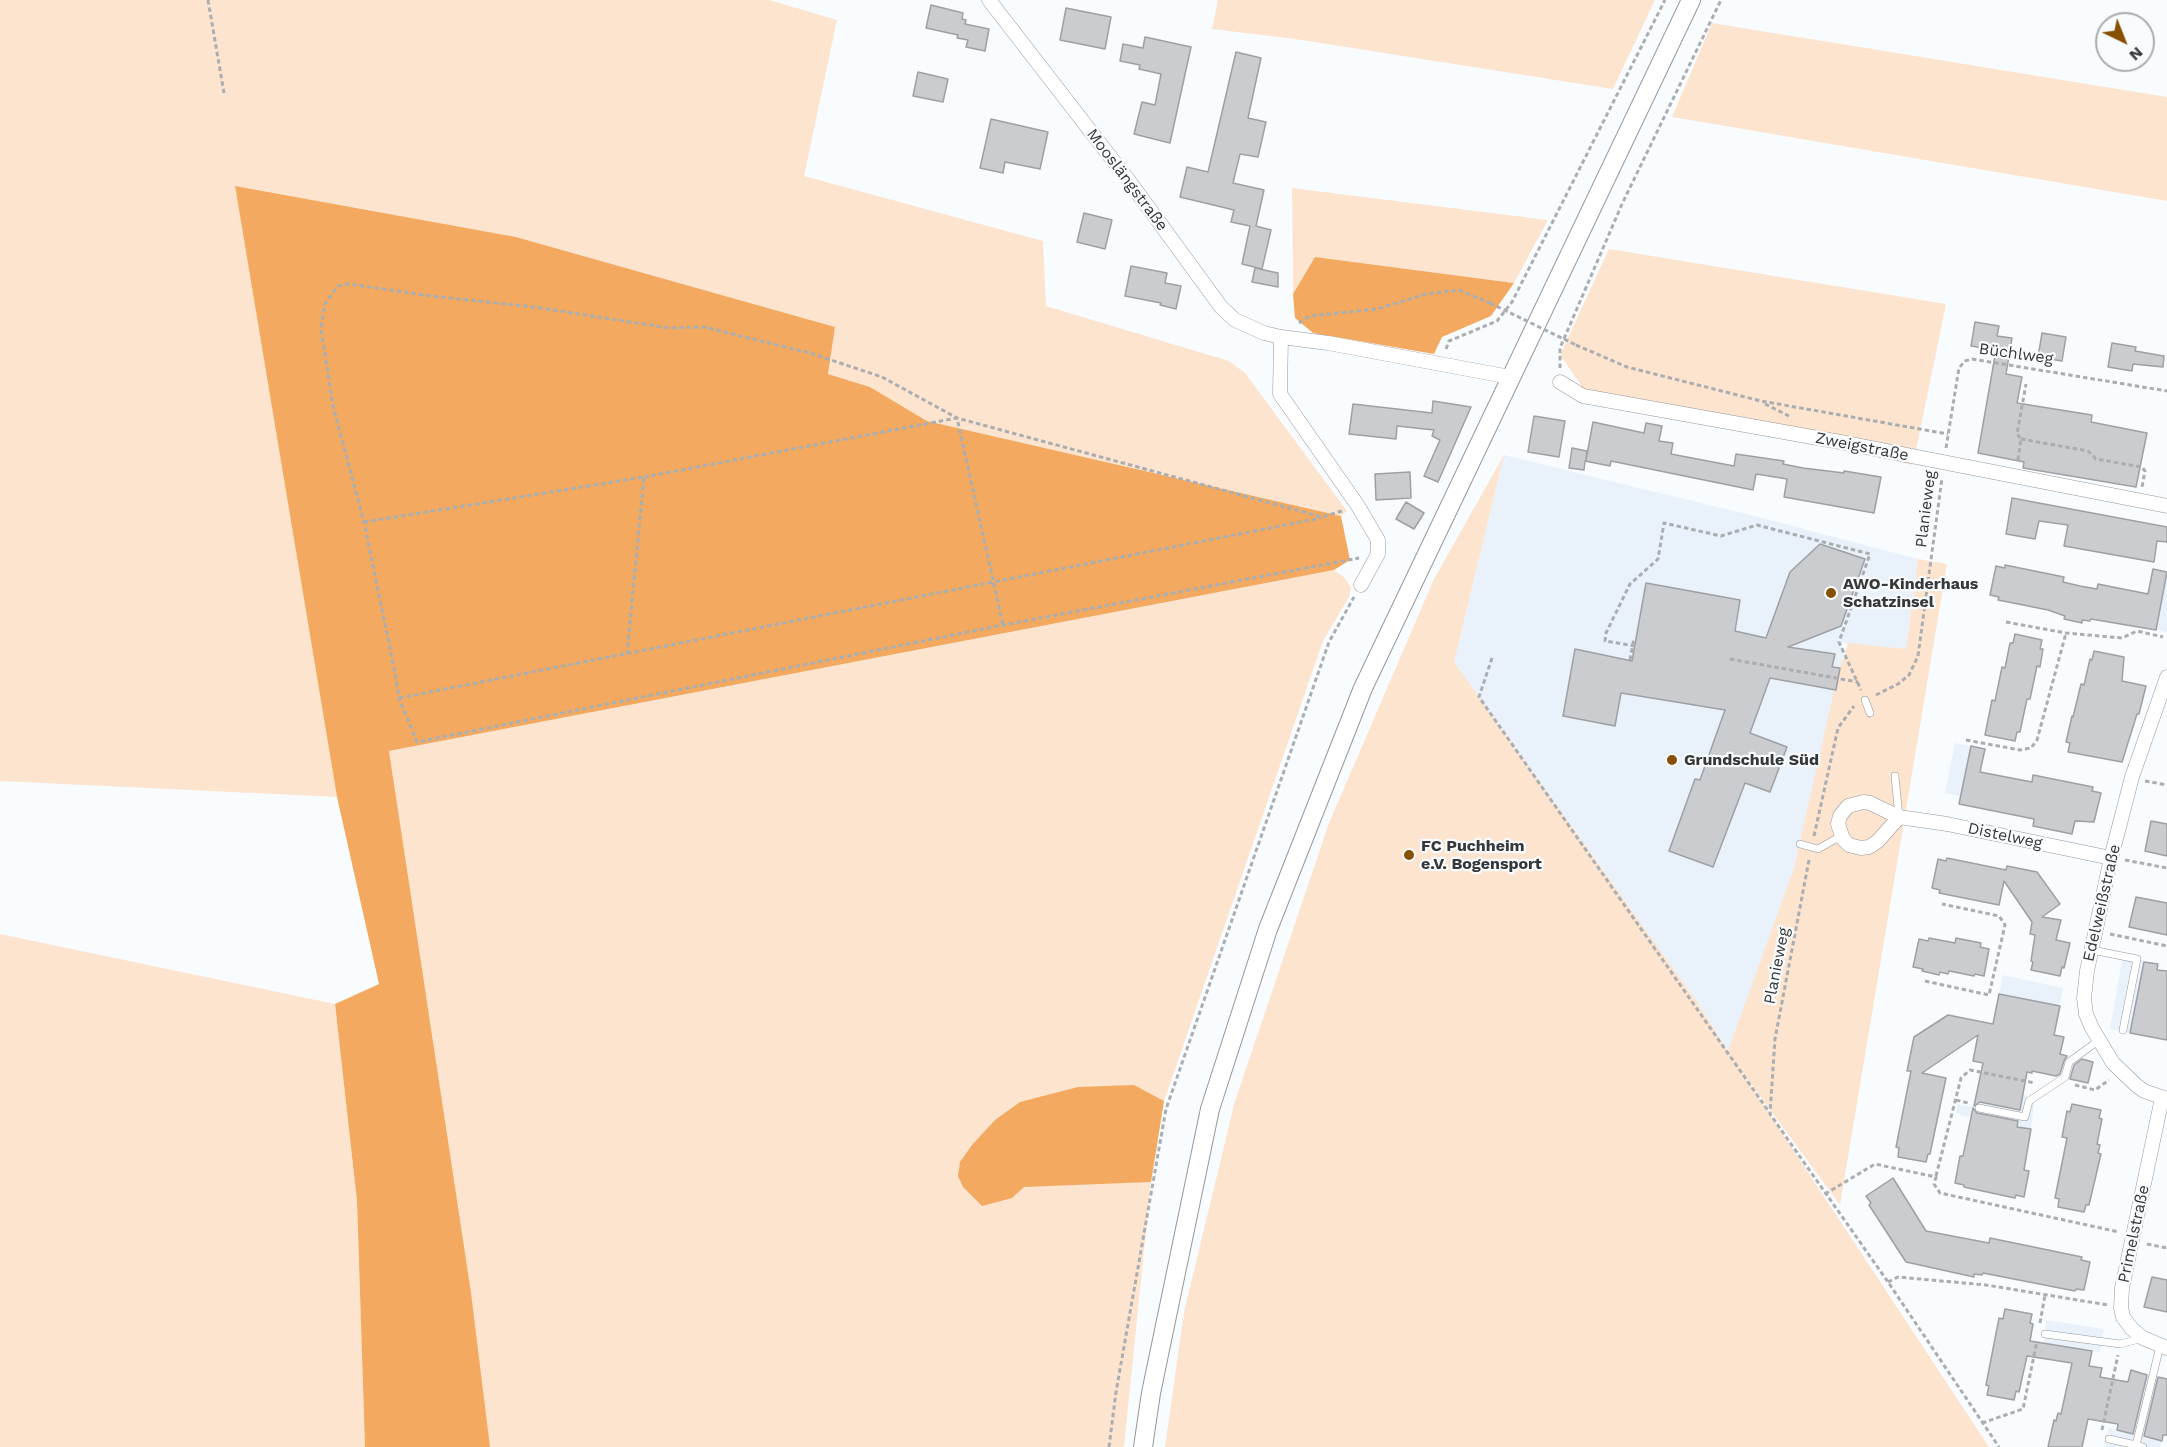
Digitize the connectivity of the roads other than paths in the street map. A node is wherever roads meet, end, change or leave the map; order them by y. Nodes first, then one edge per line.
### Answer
1 (989, 0) edge
2 (1691, 0) edge
3 (1281, 337) junction
4 (1510, 377) junction
5 (1560, 382) road end
6 (2167, 506) edge
7 (1361, 585) road end
8 (2167, 677) edge
9 (1865, 700) road end
10 (1870, 713) dead end
11 (1895, 776) dead end
12 (1899, 817) junction
13 (1841, 836) junction
14 (1800, 844) dead end
15 (2111, 858) junction
16 (2092, 950) junction
17 (2123, 1030) dead end
18 (2098, 1041) junction
19 (2165, 1098) edge
20 (1979, 1108) dead end
21 (2045, 1334) dead end
22 (2143, 1338) junction
23 (2164, 1347) edge
24 (2109, 1439) dead end
25 (2140, 1446) edge
26 (1143, 1447) edge

1 - 3 street, Mooslängstraße
2 - 4 street
3 - 4 street, Mooslängstraße
3 - 7 street
4 - 26 street
5 - 6 street, Zweigstraße
8 - 15 street, Edelweißstraße
9 - 10 lane
11 - 12 lane
12 - 13 street
12 - 13 street, Distelweg
12 - 15 street, Distelweg
13 - 14 lane
15 - 16 street, Edelweißstraße
16 - 17 lane
16 - 18 street, Edelweißstraße
18 - 19 street, Edelweißstraße
18 - 20 lane
19 - 22 street, Primelstraße
21 - 22 lane
22 - 23 street
23 - 25 lane
24 - 25 lane

